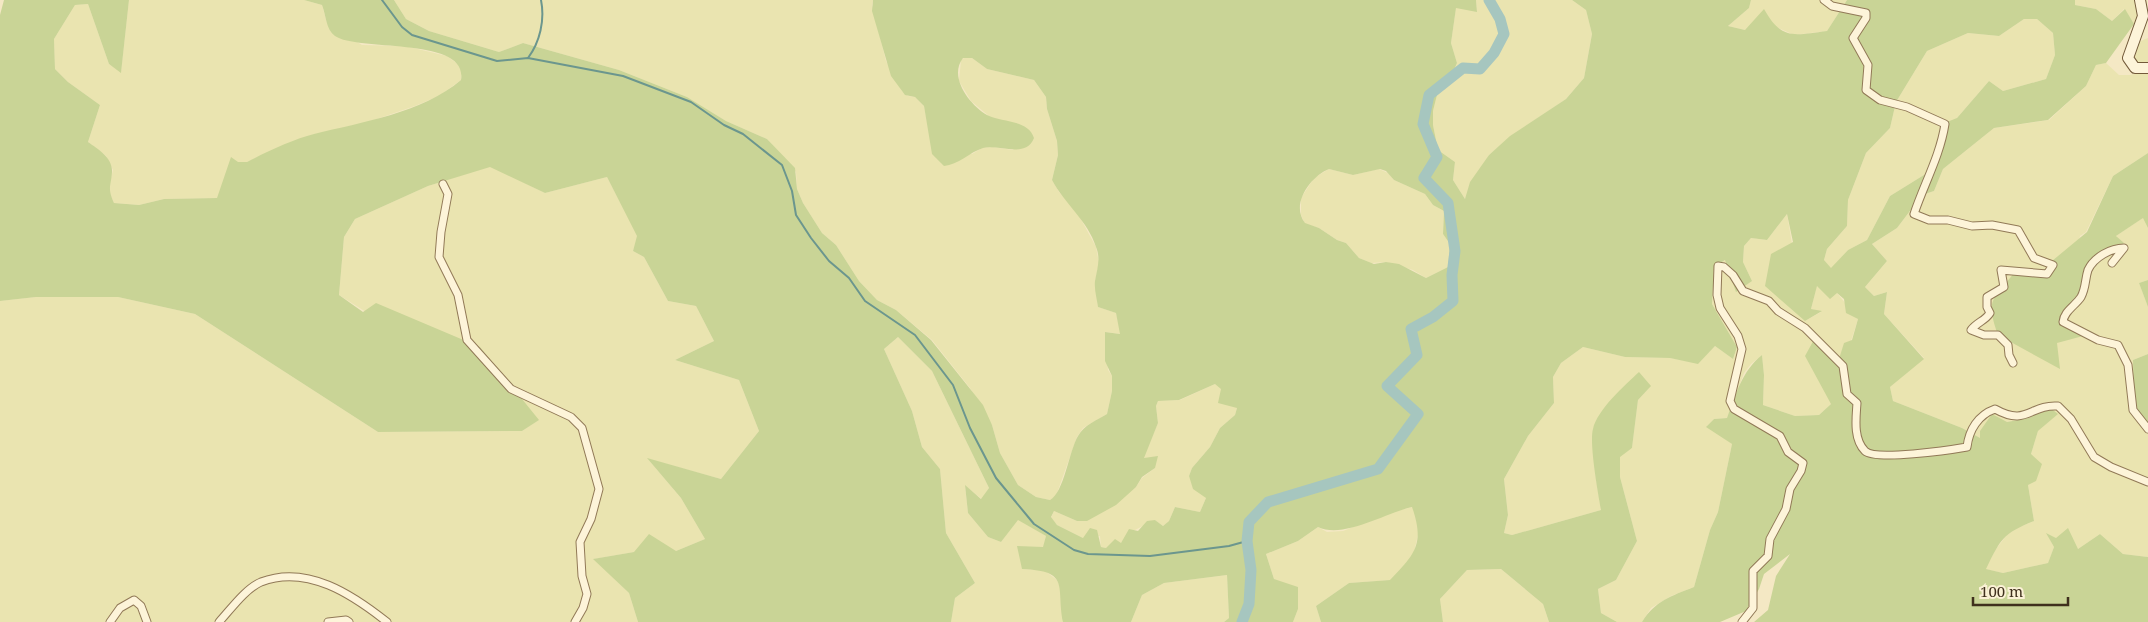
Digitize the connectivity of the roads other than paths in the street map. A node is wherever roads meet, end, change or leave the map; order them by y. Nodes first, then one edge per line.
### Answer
1 (1824, 0) edge
2 (2140, 0) edge
3 (2148, 68) edge
4 (443, 184) dead end
5 (2112, 263) dead end
6 (2013, 362) dead end
7 (2148, 429) edge
8 (2148, 482) edge
9 (110, 622) edge
10 (147, 622) edge
11 (219, 622) edge
12 (328, 622) edge
13 (348, 622) edge
14 (387, 622) edge
15 (575, 622) edge
16 (1742, 622) edge

1 - 6 street
2 - 3 main road
4 - 15 street
5 - 7 street
8 - 16 street
9 - 10 street
11 - 14 street
12 - 13 street

